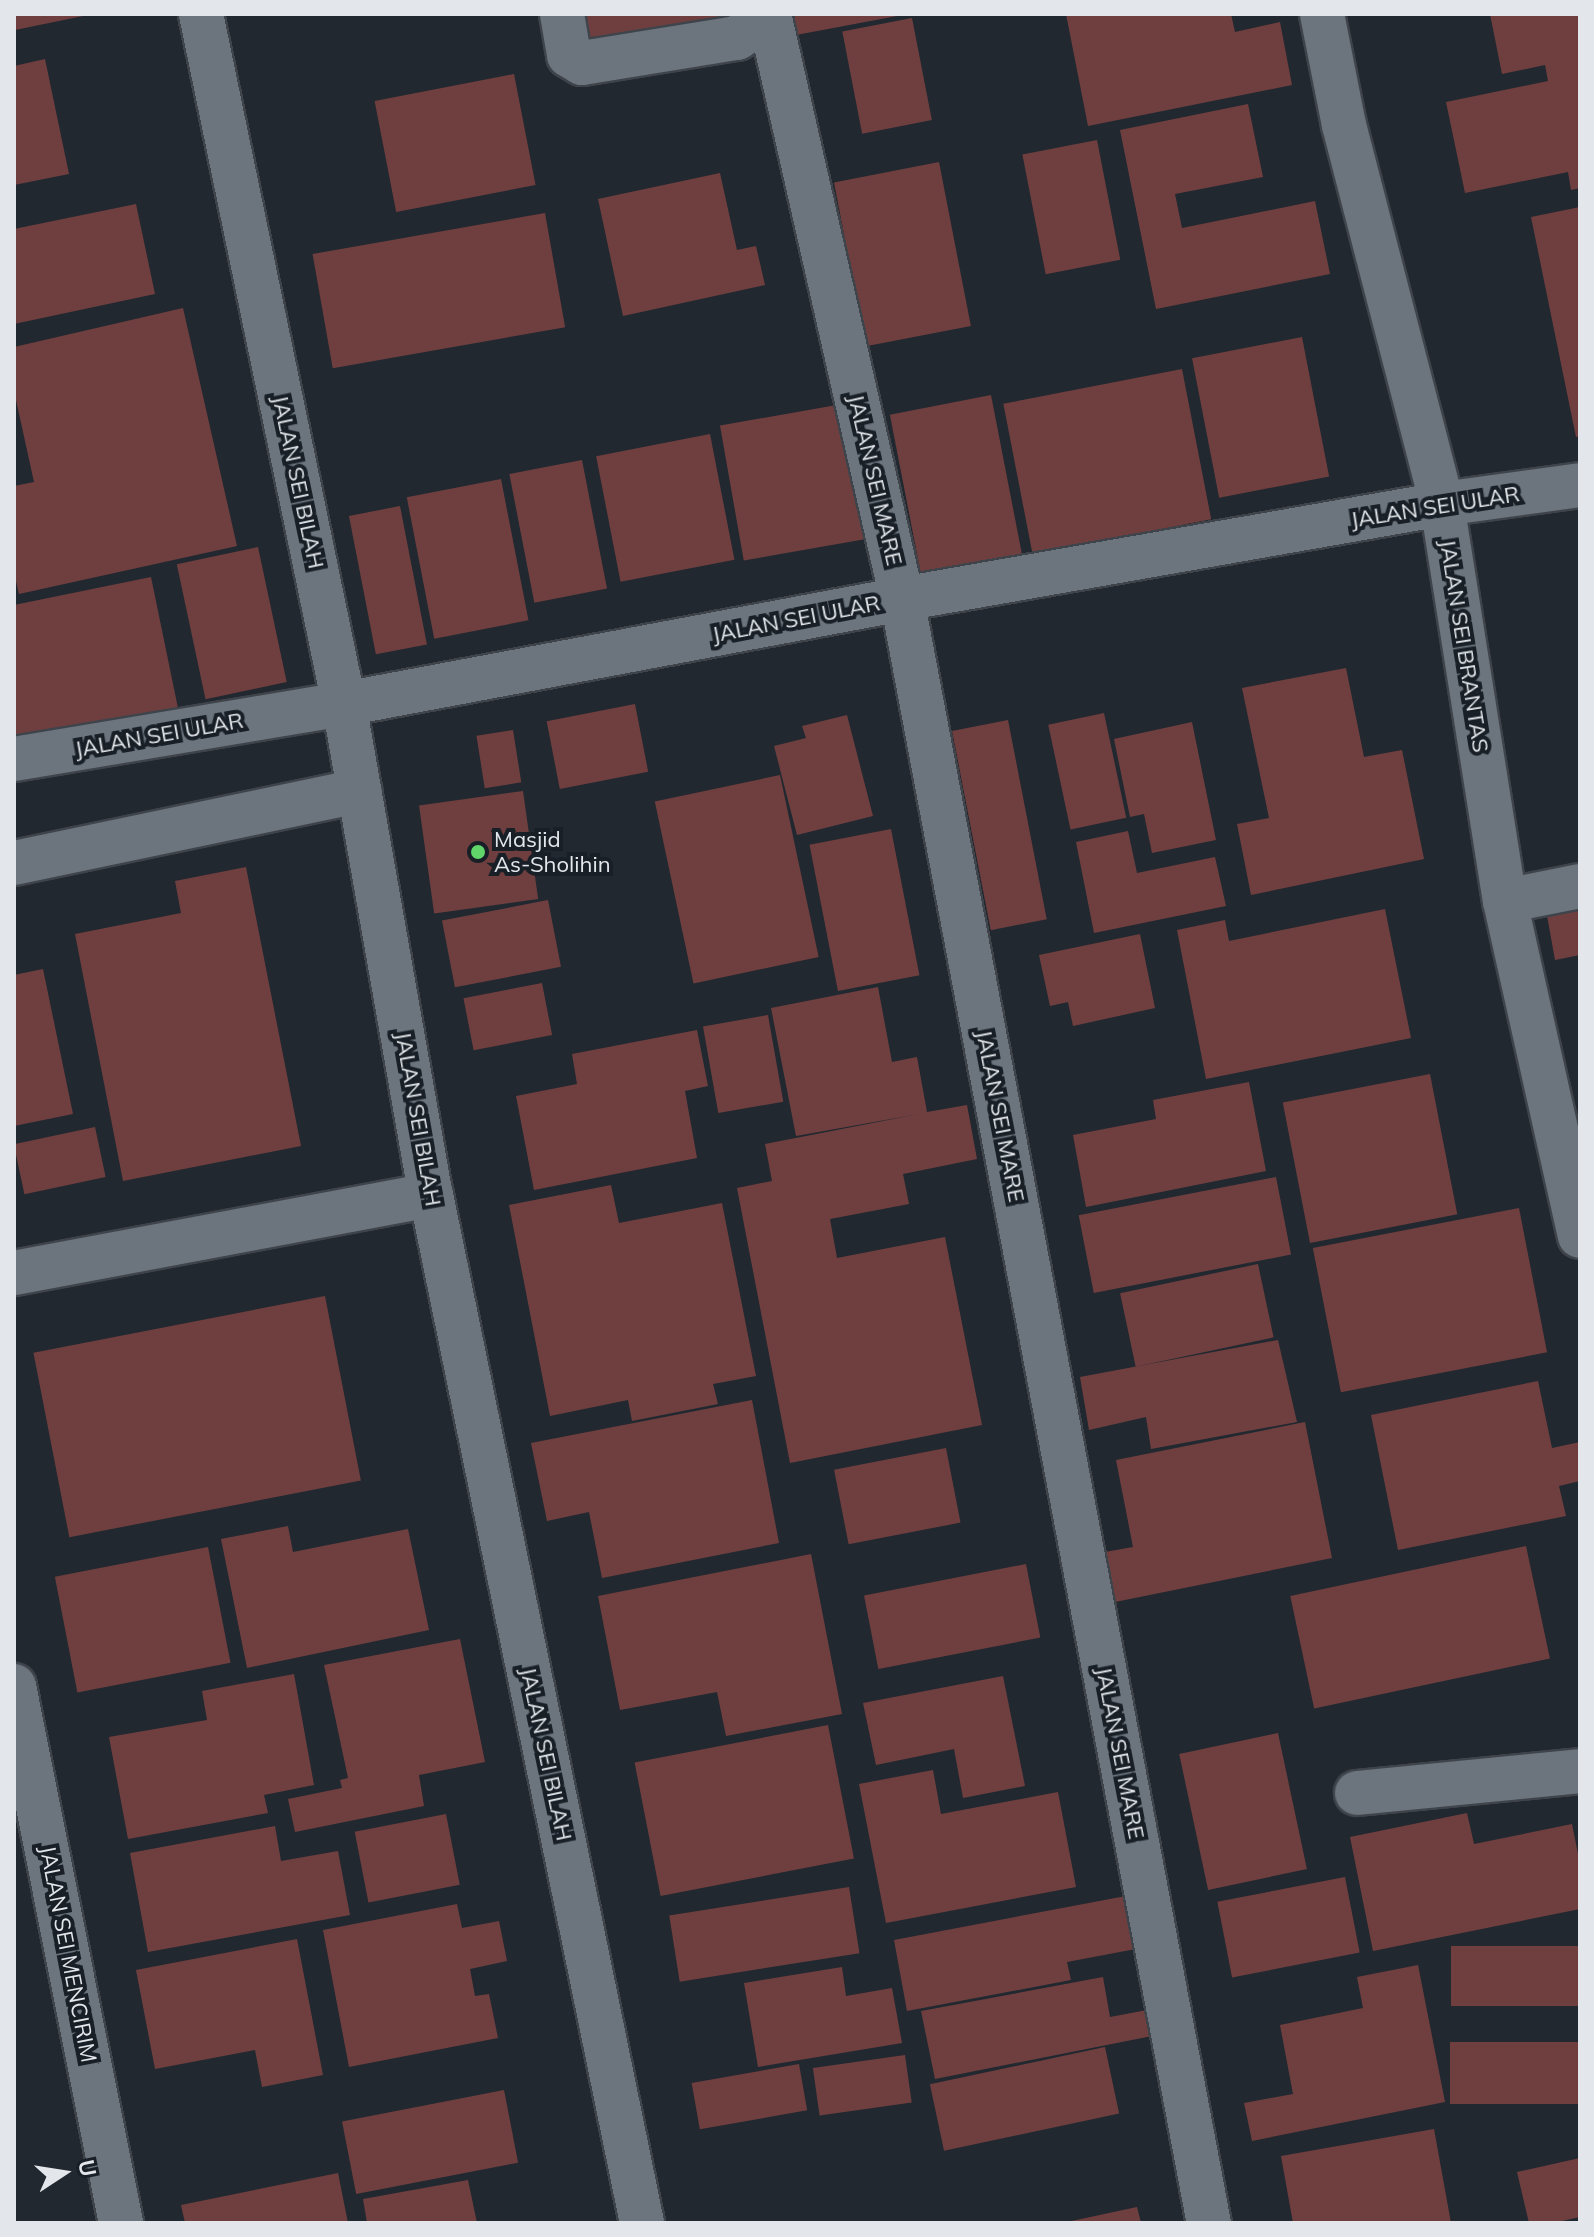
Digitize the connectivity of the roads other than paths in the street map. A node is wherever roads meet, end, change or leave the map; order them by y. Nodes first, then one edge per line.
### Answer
1 (201, 14) edge
2 (562, 14) edge
3 (754, 14) edge
4 (769, 14) edge
5 (1322, 14) edge
6 (1580, 485) edge
7 (1442, 504) junction
8 (902, 599) junction
9 (344, 704) junction
10 (14, 759) edge
11 (360, 791) junction
12 (14, 863) edge
13 (1580, 886) edge
14 (1505, 901) junction
15 (431, 1195) junction
16 (1580, 1236) edge
17 (14, 1273) edge
18 (14, 1686) edge
19 (1580, 1771) edge
20 (1357, 1793) dead end
21 (121, 2223) edge
22 (642, 2223) edge
23 (1209, 2223) edge

1 - 9 street, JALAN SEI BILAH
2 - 3 street
4 - 8 street, JALAN SEI MARE
5 - 7 street, JALAN SEI BRANTAS
6 - 7 street, JALAN SEI ULAR
7 - 8 street, JALAN SEI ULAR
7 - 14 street, JALAN SEI BRANTAS
8 - 9 street, JALAN SEI ULAR
8 - 23 street, JALAN SEI MARE
9 - 10 street, JALAN SEI ULAR
9 - 11 street, JALAN SEI BILAH
11 - 12 street
11 - 15 street, JALAN SEI BILAH
13 - 14 street
14 - 16 street, JALAN SEI BRANTAS
15 - 17 street
15 - 22 street, JALAN SEI BILAH
18 - 21 street, JALAN SEI MENCIRIM
19 - 20 street

